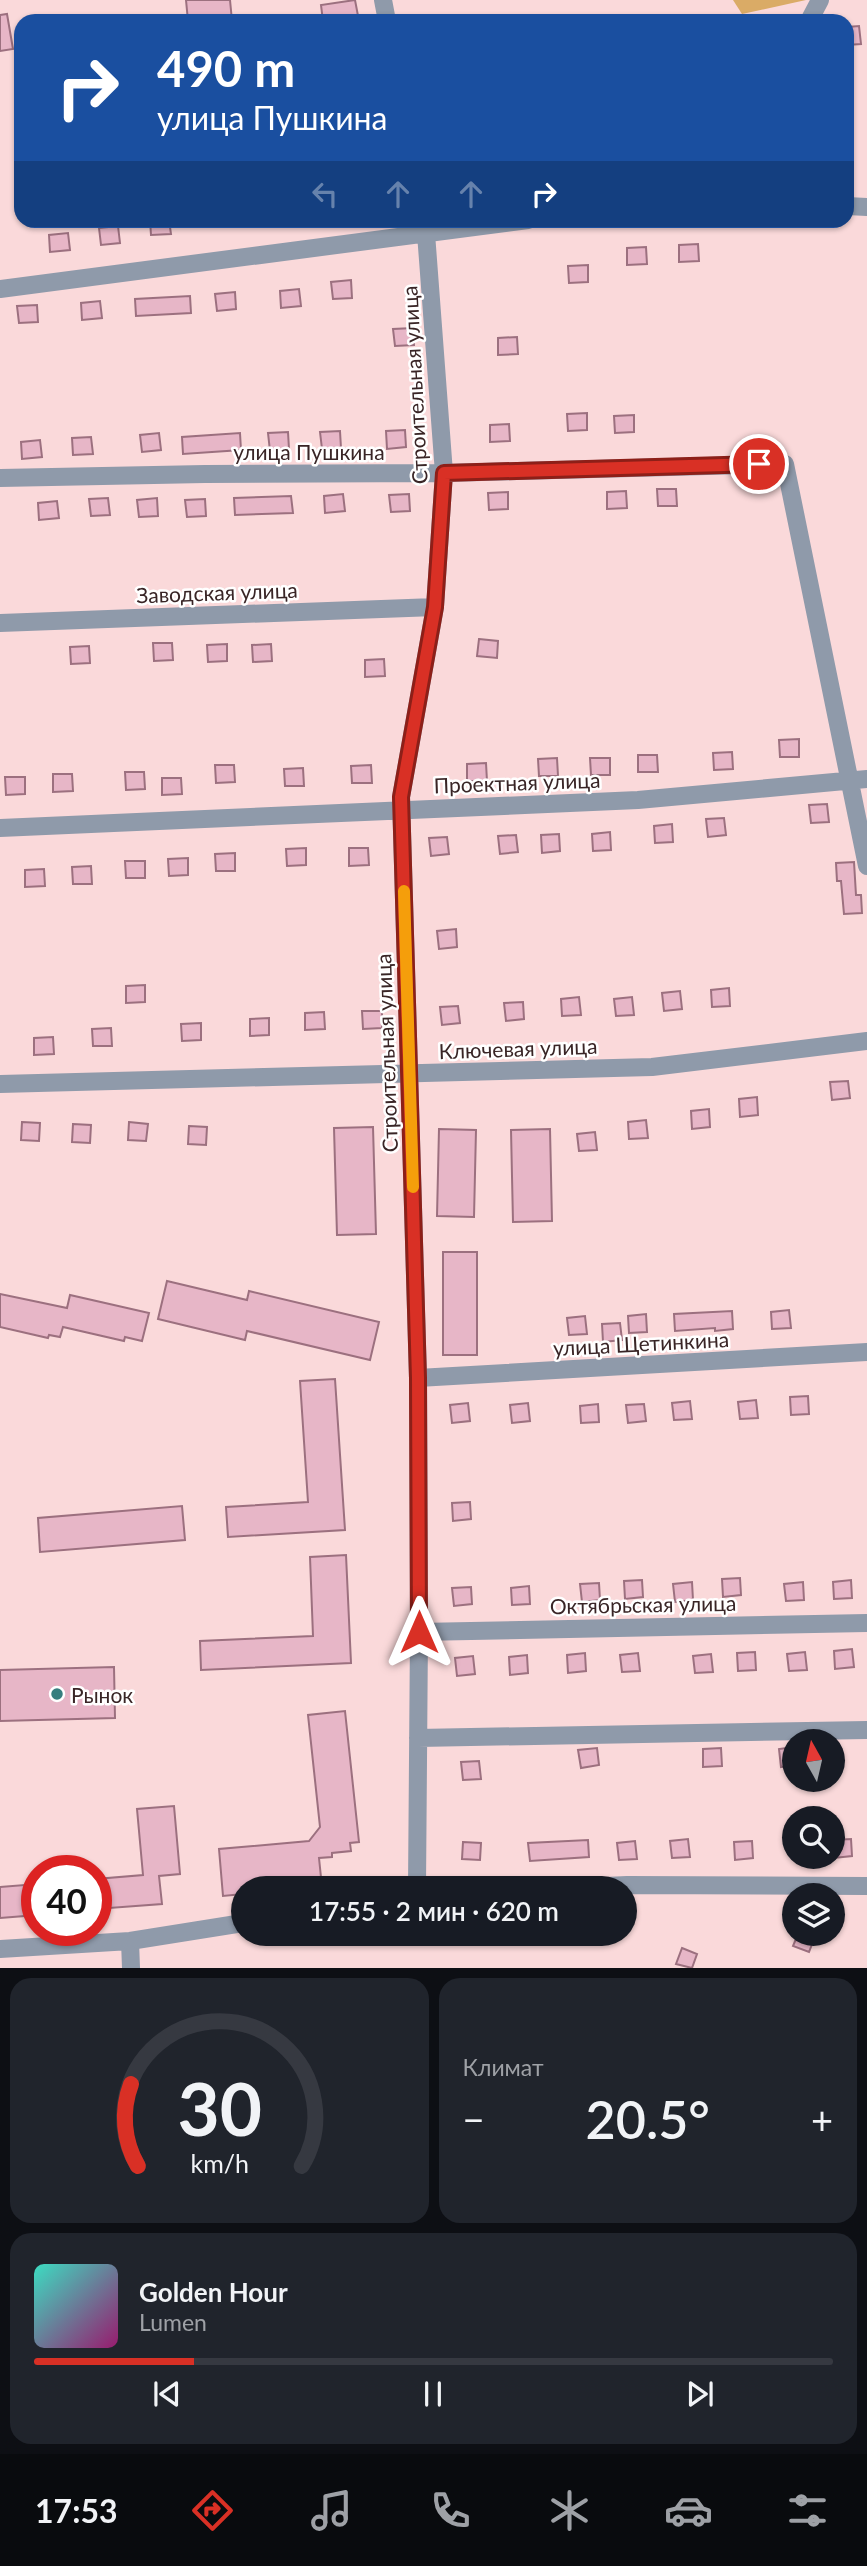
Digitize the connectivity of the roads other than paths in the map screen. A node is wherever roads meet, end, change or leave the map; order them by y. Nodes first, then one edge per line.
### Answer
1 (412, 228) edge
2 (426, 228) edge
3 (0, 289) edge
4 (444, 473) junction
5 (0, 478) edge
6 (435, 607) junction
7 (0, 623) edge
8 (859, 780) edge
9 (401, 809) junction
10 (0, 828) edge
11 (867, 866) edge
12 (867, 1041) edge
13 (410, 1074) junction
14 (0, 1084) edge
15 (867, 1352) edge
16 (418, 1378) junction
17 (867, 1623) edge
18 (419, 1632) junction
19 (867, 1730) edge
20 (418, 1738) junction
21 (416, 1876) edge
22 (637, 1885) edge
23 (867, 1886) edge
24 (231, 1925) edge
25 (130, 1941) junction
26 (0, 1949) edge
27 (131, 1968) edge

1 - 3 street
2 - 4 street, Строительная улица
4 - 5 street, улица Пушкина
4 - 6 street, Строительная улица
4 - 8 street, улица Пушкина
6 - 7 street, Заводская улица
6 - 9 street, Строительная улица
8 - 9 street, Проектная улица
8 - 11 street
9 - 10 street, Проектная улица
9 - 13 street, Строительная улица
12 - 13 street, Ключевая улица
13 - 14 street, Ключевая улица
13 - 16 street, Строительная улица
15 - 16 street, улица Щетинкина
16 - 18 street, Строительная улица
17 - 18 street, Октябрьская улица
18 - 20 street, Строительная улица
19 - 20 street
20 - 21 street, Строительная улица
22 - 23 street
24 - 25 street
25 - 26 street
25 - 27 street

